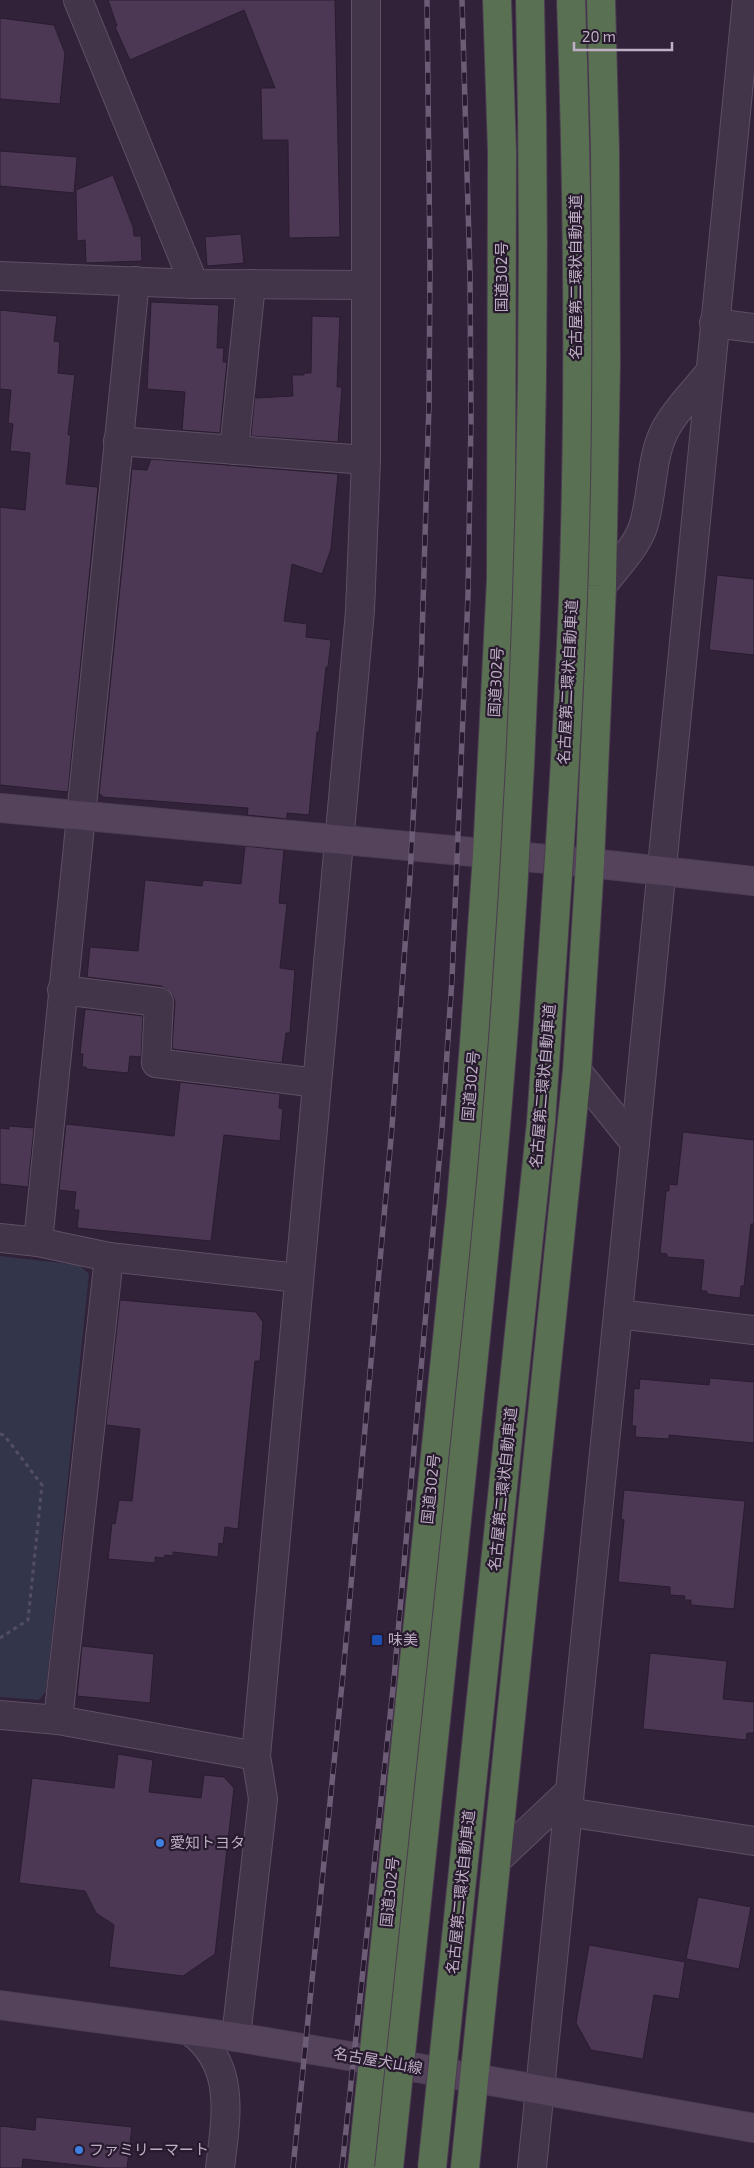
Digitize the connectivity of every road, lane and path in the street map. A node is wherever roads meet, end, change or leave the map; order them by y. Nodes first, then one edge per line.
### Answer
1 (78, 0) edge
2 (366, 0) edge
3 (497, 0) edge
4 (530, 0) edge
5 (571, 0) edge
6 (601, 0) edge
7 (747, 0) edge
8 (0, 276) edge
9 (135, 281) junction
10 (194, 284) junction
11 (251, 284) junction
12 (365, 285) junction
13 (714, 323) junction
14 (754, 328) edge
15 (709, 373) junction
16 (118, 441) junction
17 (234, 450) junction
18 (366, 460) junction
19 (602, 586) junction
20 (0, 808) edge
21 (79, 816) junction
22 (340, 841) junction
23 (487, 855) junction
24 (590, 863) junction
25 (663, 872) junction
26 (754, 881) edge
27 (62, 990) junction
28 (577, 1071) junction
29 (317, 1083) junction
30 (635, 1143) junction
31 (0, 1238) edge
32 (38, 1242) junction
33 (109, 1257) junction
34 (298, 1278) junction
35 (618, 1314) junction
36 (754, 1330) edge
37 (0, 1434) edge
38 (0, 1638) edge
39 (0, 1715) edge
40 (58, 1720) junction
41 (256, 1756) junction
42 (568, 1802) junction
43 (754, 1841) edge
44 (497, 1860) junction
45 (0, 2005) edge
46 (190, 2031) junction
47 (236, 2037) junction
48 (373, 2060) junction
49 (474, 2079) junction
50 (540, 2090) junction
51 (754, 2128) edge
52 (220, 2168) edge
53 (362, 2168) edge
54 (389, 2168) edge
55 (432, 2168) edge
56 (464, 2168) edge
57 (532, 2168) edge

1 - 10 street
2 - 12 street
3 - 23 highway, 国道302号
4 - 54 highway, bridge
5 - 55 highway, 名古屋第二環状自動車道, bridge
6 - 19 highway
7 - 13 street
8 - 9 street
9 - 10 street
9 - 16 street
10 - 11 street
11 - 12 street
11 - 17 street
12 - 18 street
13 - 14 street
13 - 15 street
15 - 19 street
15 - 25 street
16 - 17 street
16 - 21 street
17 - 18 street
18 - 22 street
19 - 24 highway
20 - 21 main road
21 - 22 main road
21 - 27 street
22 - 23 main road
22 - 29 street
23 - 24 main road
23 - 48 highway, 国道302号
24 - 25 main road
24 - 28 highway
25 - 26 main road
25 - 30 street
27 - 29 street
27 - 32 street
28 - 30 street
28 - 44 highway
29 - 34 street
30 - 35 street
31 - 32 street
32 - 33 street
33 - 34 street
33 - 40 street
34 - 41 street
35 - 36 street
35 - 42 street
37 - 38 path
39 - 40 street
40 - 41 street
41 - 47 street
42 - 43 street
42 - 44 street
42 - 50 street
44 - 49 highway
45 - 46 main road, 名古屋犬山線
46 - 47 main road, 名古屋犬山線
46 - 52 street
47 - 48 main road, 名古屋犬山線
48 - 49 main road, 名古屋犬山線
48 - 53 highway, 国道302号
49 - 50 main road, 名古屋犬山線
49 - 56 highway
50 - 51 main road, 名古屋犬山線
50 - 57 street

